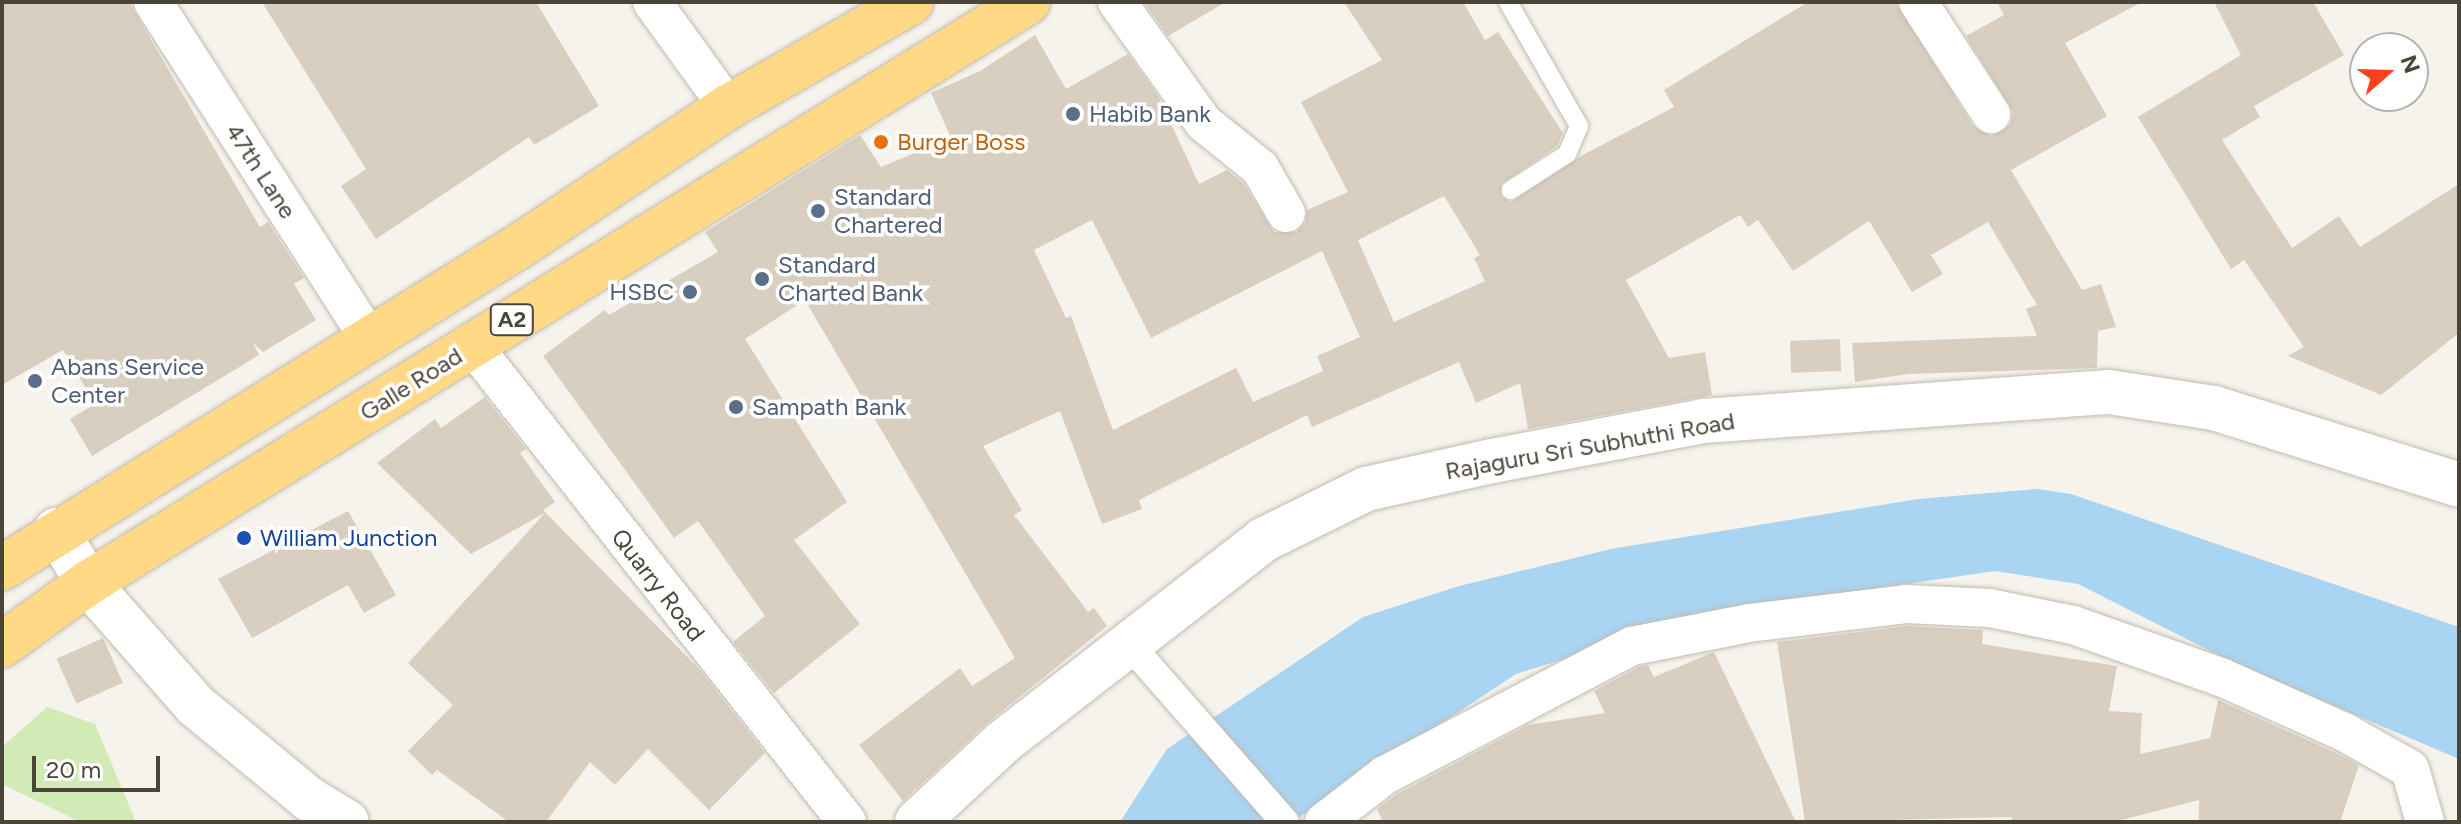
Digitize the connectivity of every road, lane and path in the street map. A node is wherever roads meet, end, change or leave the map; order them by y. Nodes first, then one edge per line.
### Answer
1 (153, 2) edge
2 (652, 2) edge
3 (911, 2) edge
4 (1117, 2) edge
5 (1508, 2) edge
6 (1918, 2) edge
7 (1016, 5) edge
8 (728, 107) junction
9 (1991, 114) dead end
10 (1511, 190) dead end
11 (1286, 213) dead end
12 (370, 340) junction
13 (473, 346) junction
14 (2459, 485) edge
15 (56, 530) junction
16 (2, 568) edge
17 (88, 583) junction
18 (2, 645) edge
19 (1130, 645) junction
20 (347, 822) edge
21 (847, 822) edge
22 (917, 822) edge
23 (1285, 822) edge
24 (1324, 822) edge
25 (2425, 822) edge

1 - 12 street, 47th Lane
2 - 8 street
3 - 8 highway, A2
4 - 11 street
5 - 10 lane
6 - 9 street
7 - 13 highway, Galle Road / A2
8 - 12 highway, A2
12 - 15 highway, A2
13 - 17 highway, Galle Road / A2
13 - 21 street, Quarry Road
14 - 19 street, Rajaguru Sri Subhuthi Road
15 - 16 highway, A2
15 - 17 street
17 - 18 highway, Galle Road / A2
17 - 20 street
19 - 22 street, Rajaguru Sri Subhuthi Road
19 - 23 street
24 - 25 street

